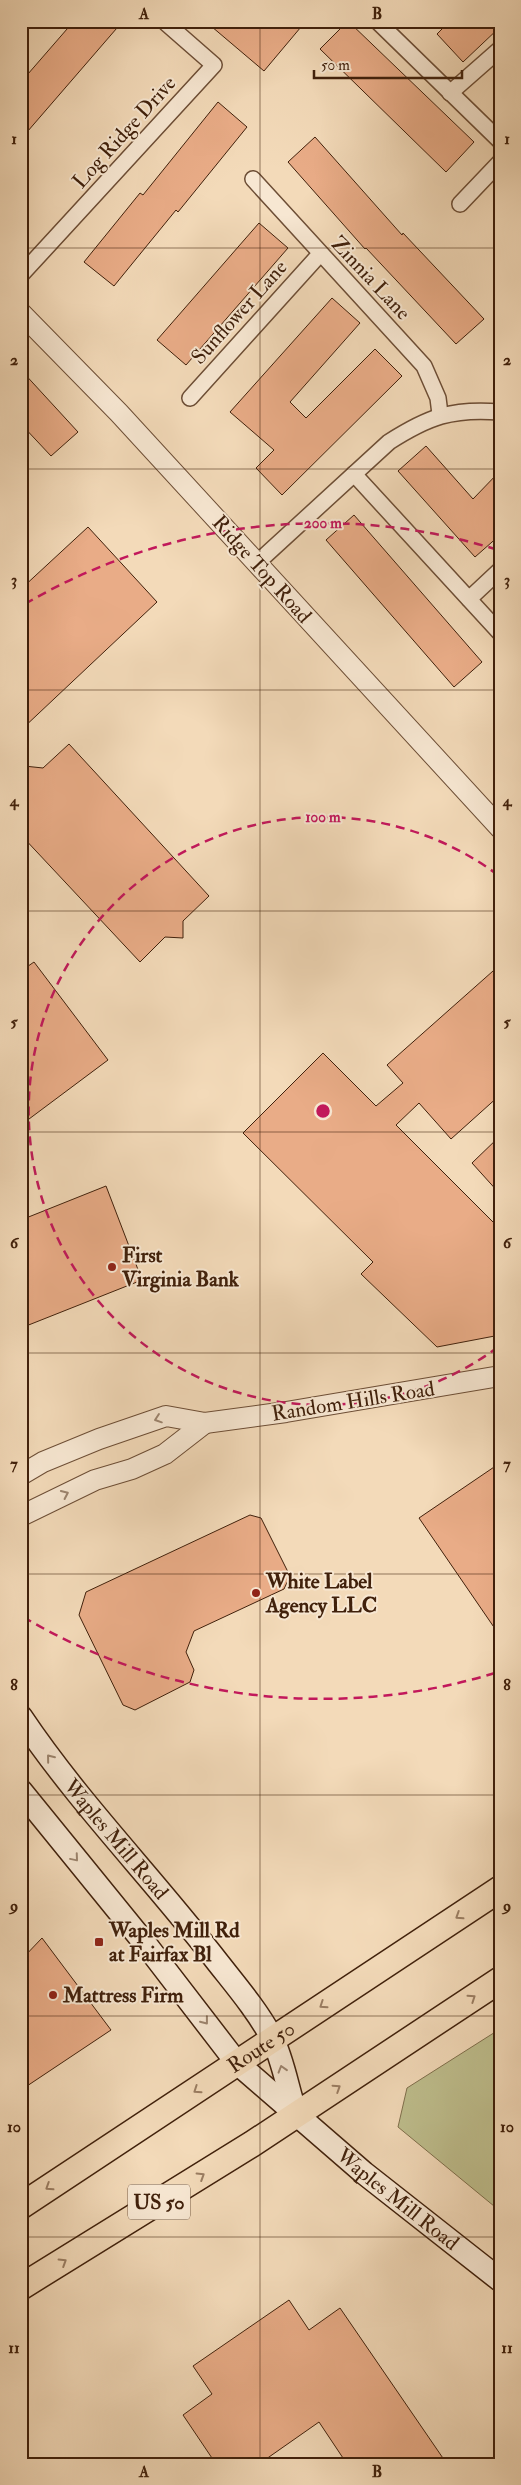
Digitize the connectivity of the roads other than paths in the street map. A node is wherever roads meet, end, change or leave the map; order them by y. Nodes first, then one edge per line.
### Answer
1 (168, 21) edge
2 (377, 21) edge
3 (500, 49) edge
4 (450, 92) junction
5 (500, 141) edge
6 (500, 162) edge
7 (253, 180) dead end
8 (460, 204) dead end
9 (320, 254) junction
10 (21, 275) edge
11 (21, 313) edge
12 (190, 398) dead end
13 (500, 412) edge
14 (440, 414) junction
15 (354, 474) junction
16 (257, 563) junction
17 (500, 570) edge
18 (469, 599) junction
19 (500, 633) edge
20 (500, 828) edge
21 (500, 1376) edge
22 (205, 1423) junction
23 (21, 1474) edge
24 (21, 1516) edge
25 (21, 1717) edge
26 (21, 1791) edge
27 (500, 1889) edge
28 (500, 1980) edge
29 (272, 2039) junction
30 (237, 2063) junction
31 (296, 2115) junction
32 (21, 2206) edge
33 (500, 2280) edge
34 (21, 2287) edge

1 - 10 street, Log Ridge Drive
2 - 4 street
3 - 4 street
4 - 5 street
6 - 8 street
7 - 9 street, Zinnia Lane
9 - 12 street, Sunflower Lane
9 - 14 street, Zinnia Lane
11 - 16 street, Ridge Top Road
13 - 14 street
14 - 15 street
15 - 16 street
15 - 18 street
16 - 20 street, Ridge Top Road
17 - 18 street
18 - 19 street
21 - 22 street, Random Hills Road
22 -> 23 street, Random Hills Road
24 -> 22 street
29 -> 25 main road, Waples Mill Road
26 -> 30 main road, Waples Mill Road
27 -> 29 main road, Route 50
31 -> 28 main road, US 50
29 - 30 main road, Route 50
31 -> 29 main road, Waples Mill Road
30 - 31 main road, Waples Mill Road
30 -> 32 main road, Route 50
31 - 33 main road, Waples Mill Road
34 -> 31 main road, US 50

